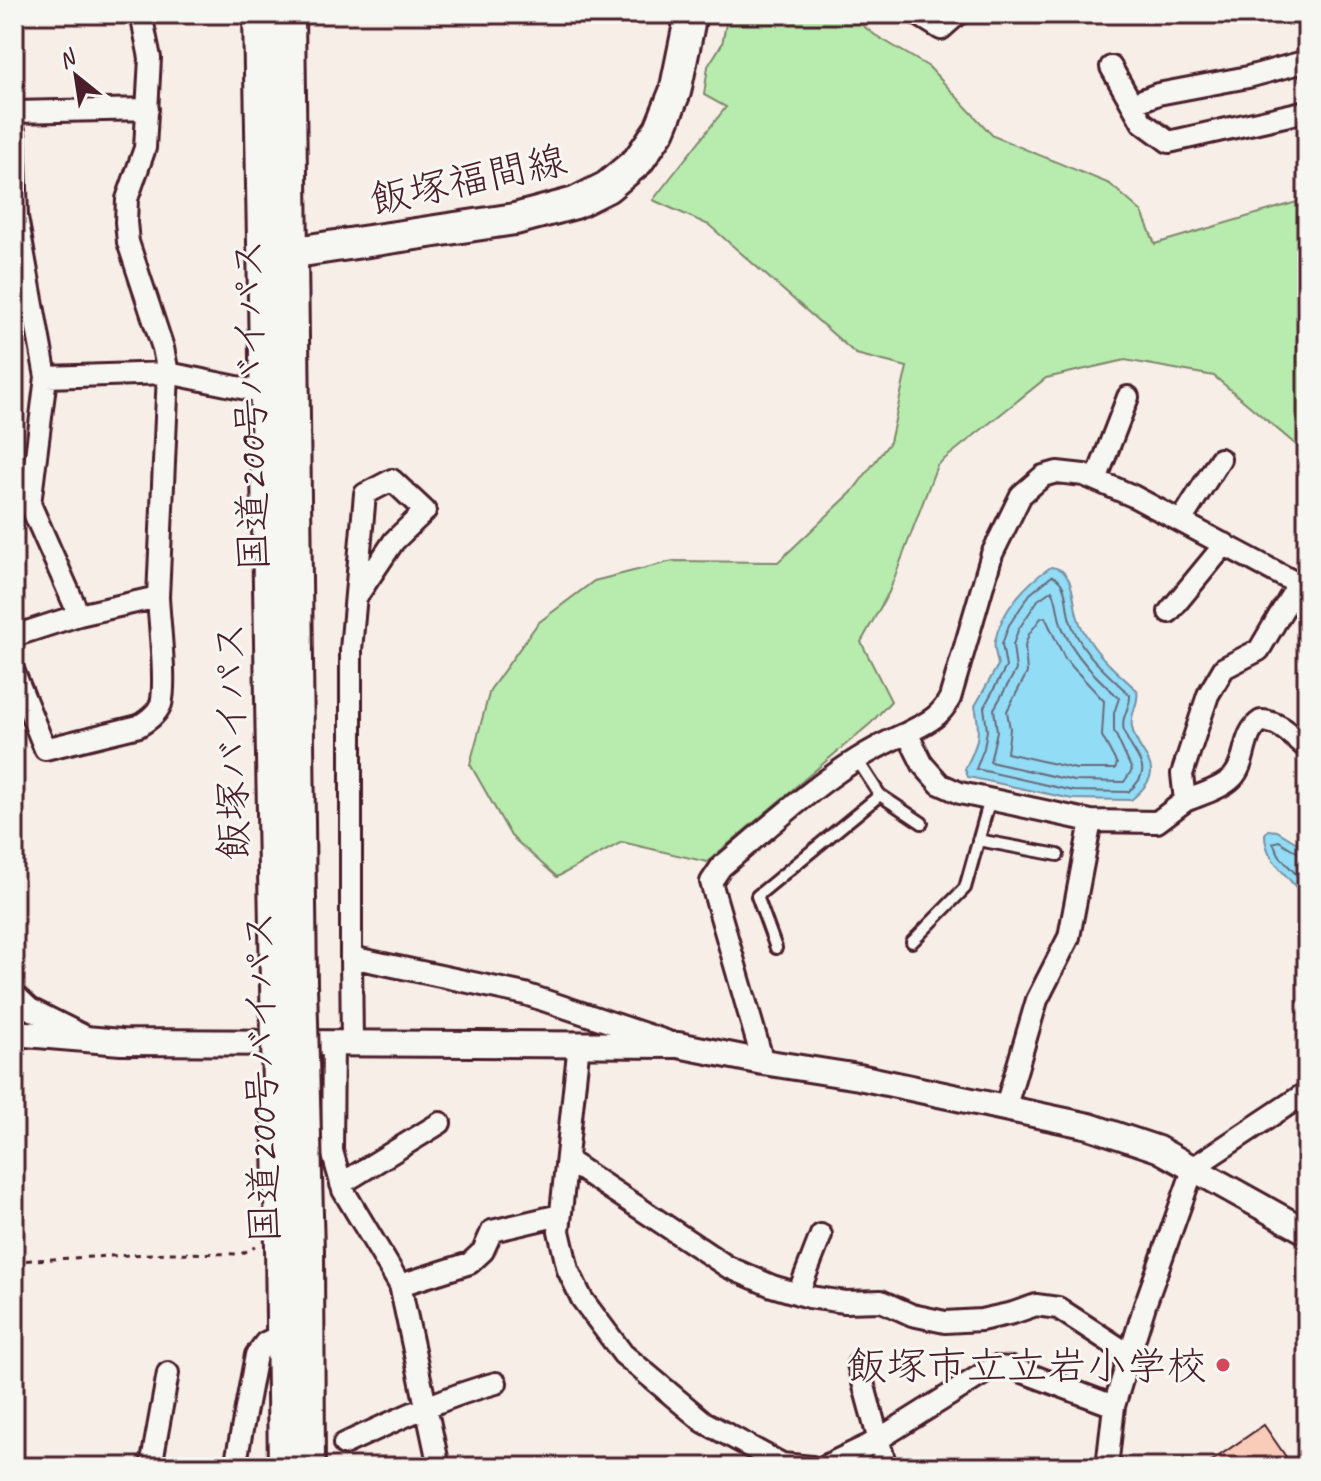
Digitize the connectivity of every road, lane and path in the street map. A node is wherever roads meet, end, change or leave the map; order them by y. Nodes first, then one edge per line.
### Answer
1 (141, 14) edge
2 (260, 14) edge
3 (288, 14) edge
4 (691, 14) edge
5 (917, 14) edge
6 (958, 14) edge
7 (1307, 61) edge
8 (1111, 67) dead end
9 (1132, 104) junction
10 (148, 109) junction
11 (1307, 111) edge
12 (14, 112) edge
13 (14, 131) edge
14 (289, 253) junction
15 (168, 373) junction
16 (46, 377) junction
17 (279, 395) junction
18 (1128, 397) dead end
19 (1220, 459) dead end
20 (1096, 480) junction
21 (1181, 521) junction
22 (1225, 544) junction
23 (1304, 585) edge
24 (357, 596) junction
25 (158, 597) junction
26 (1169, 612) dead end
27 (79, 615) junction
28 (14, 636) edge
29 (14, 672) edge
30 (907, 733) junction
31 (1307, 748) edge
32 (856, 758) junction
33 (880, 795) junction
34 (990, 799) junction
35 (1185, 801) junction
36 (1091, 821) junction
37 (922, 823) dead end
38 (978, 840) junction
39 (1058, 855) dead end
40 (912, 942) dead end
41 (776, 948) dead end
42 (351, 957) junction
43 (14, 994) edge
44 (14, 1033) edge
45 (93, 1040) junction
46 (342, 1042) junction
47 (579, 1043) junction
48 (678, 1045) junction
49 (763, 1062) junction
50 (1307, 1092) edge
51 (1006, 1106) junction
52 (440, 1123) dead end
53 (567, 1160) junction
54 (1194, 1167) junction
55 (341, 1184) junction
56 (560, 1215) junction
57 (1307, 1232) edge
58 (821, 1235) dead end
59 (281, 1244) junction
60 (14, 1261) edge
61 (400, 1285) junction
62 (798, 1294) junction
63 (283, 1334) junction
64 (1130, 1355) junction
65 (858, 1364) dead end
66 (168, 1373) dead end
67 (496, 1383) dead end
68 (426, 1406) junction
69 (1114, 1406) junction
70 (878, 1440) junction
71 (344, 1444) dead end
72 (781, 1465) edge
73 (151, 1467) edge
74 (235, 1467) edge
75 (285, 1467) edge
76 (308, 1467) edge
77 (439, 1467) edge
78 (812, 1467) edge
79 (823, 1467) edge
80 (886, 1467) edge
81 (1107, 1467) edge

1 - 10 street
2 - 17 highway
3 - 14 highway, 国道200号バイパス
4 - 14 main road, 飯塚福間線
5 - 6 street
7 - 9 street
8 - 9 street
9 - 11 street
10 - 12 street
10 - 15 street
13 - 16 street
14 - 17 highway, 国道200号バイパス
15 - 16 street
15 - 17 street
15 - 25 street
16 - 27 street
17 - 59 highway, 国道200号バイパス, bridge
18 - 20 street
19 - 21 street
20 - 21 street
20 - 30 street
21 - 22 street
22 - 23 street
22 - 26 street
23 - 35 street
24 - 24 street
24 - 42 street
25 - 27 street
25 - 29 street
27 - 28 street
30 - 32 street
30 - 34 street
31 - 35 street
32 - 33 lane
32 - 49 street
33 - 37 lane
33 - 41 lane
34 - 36 street
34 - 38 lane
35 - 36 street
36 - 51 street
38 - 39 lane
38 - 40 lane
42 - 46 street
42 - 48 street
43 - 45 street
44 - 45 street
45 - 46 street
46 - 47 street
46 - 55 street
47 - 48 street
47 - 53 street
48 - 49 street
49 - 51 street
50 - 54 street
51 - 54 street
52 - 55 street
53 - 56 street
53 - 62 street
54 - 57 street
54 - 64 street
55 - 61 street
56 - 61 street
56 - 72 street
58 - 62 street
59 - 60 path
59 - 63 highway
59 - 76 highway, 国道200号バイパス
61 - 68 street
62 - 64 street
63 - 74 street
63 - 75 highway
64 - 69 street
65 - 70 street
66 - 73 street
67 - 68 street
68 - 71 street
68 - 77 street
69 - 70 street
69 - 81 street
70 - 79 street
70 - 80 street
72 - 78 street

